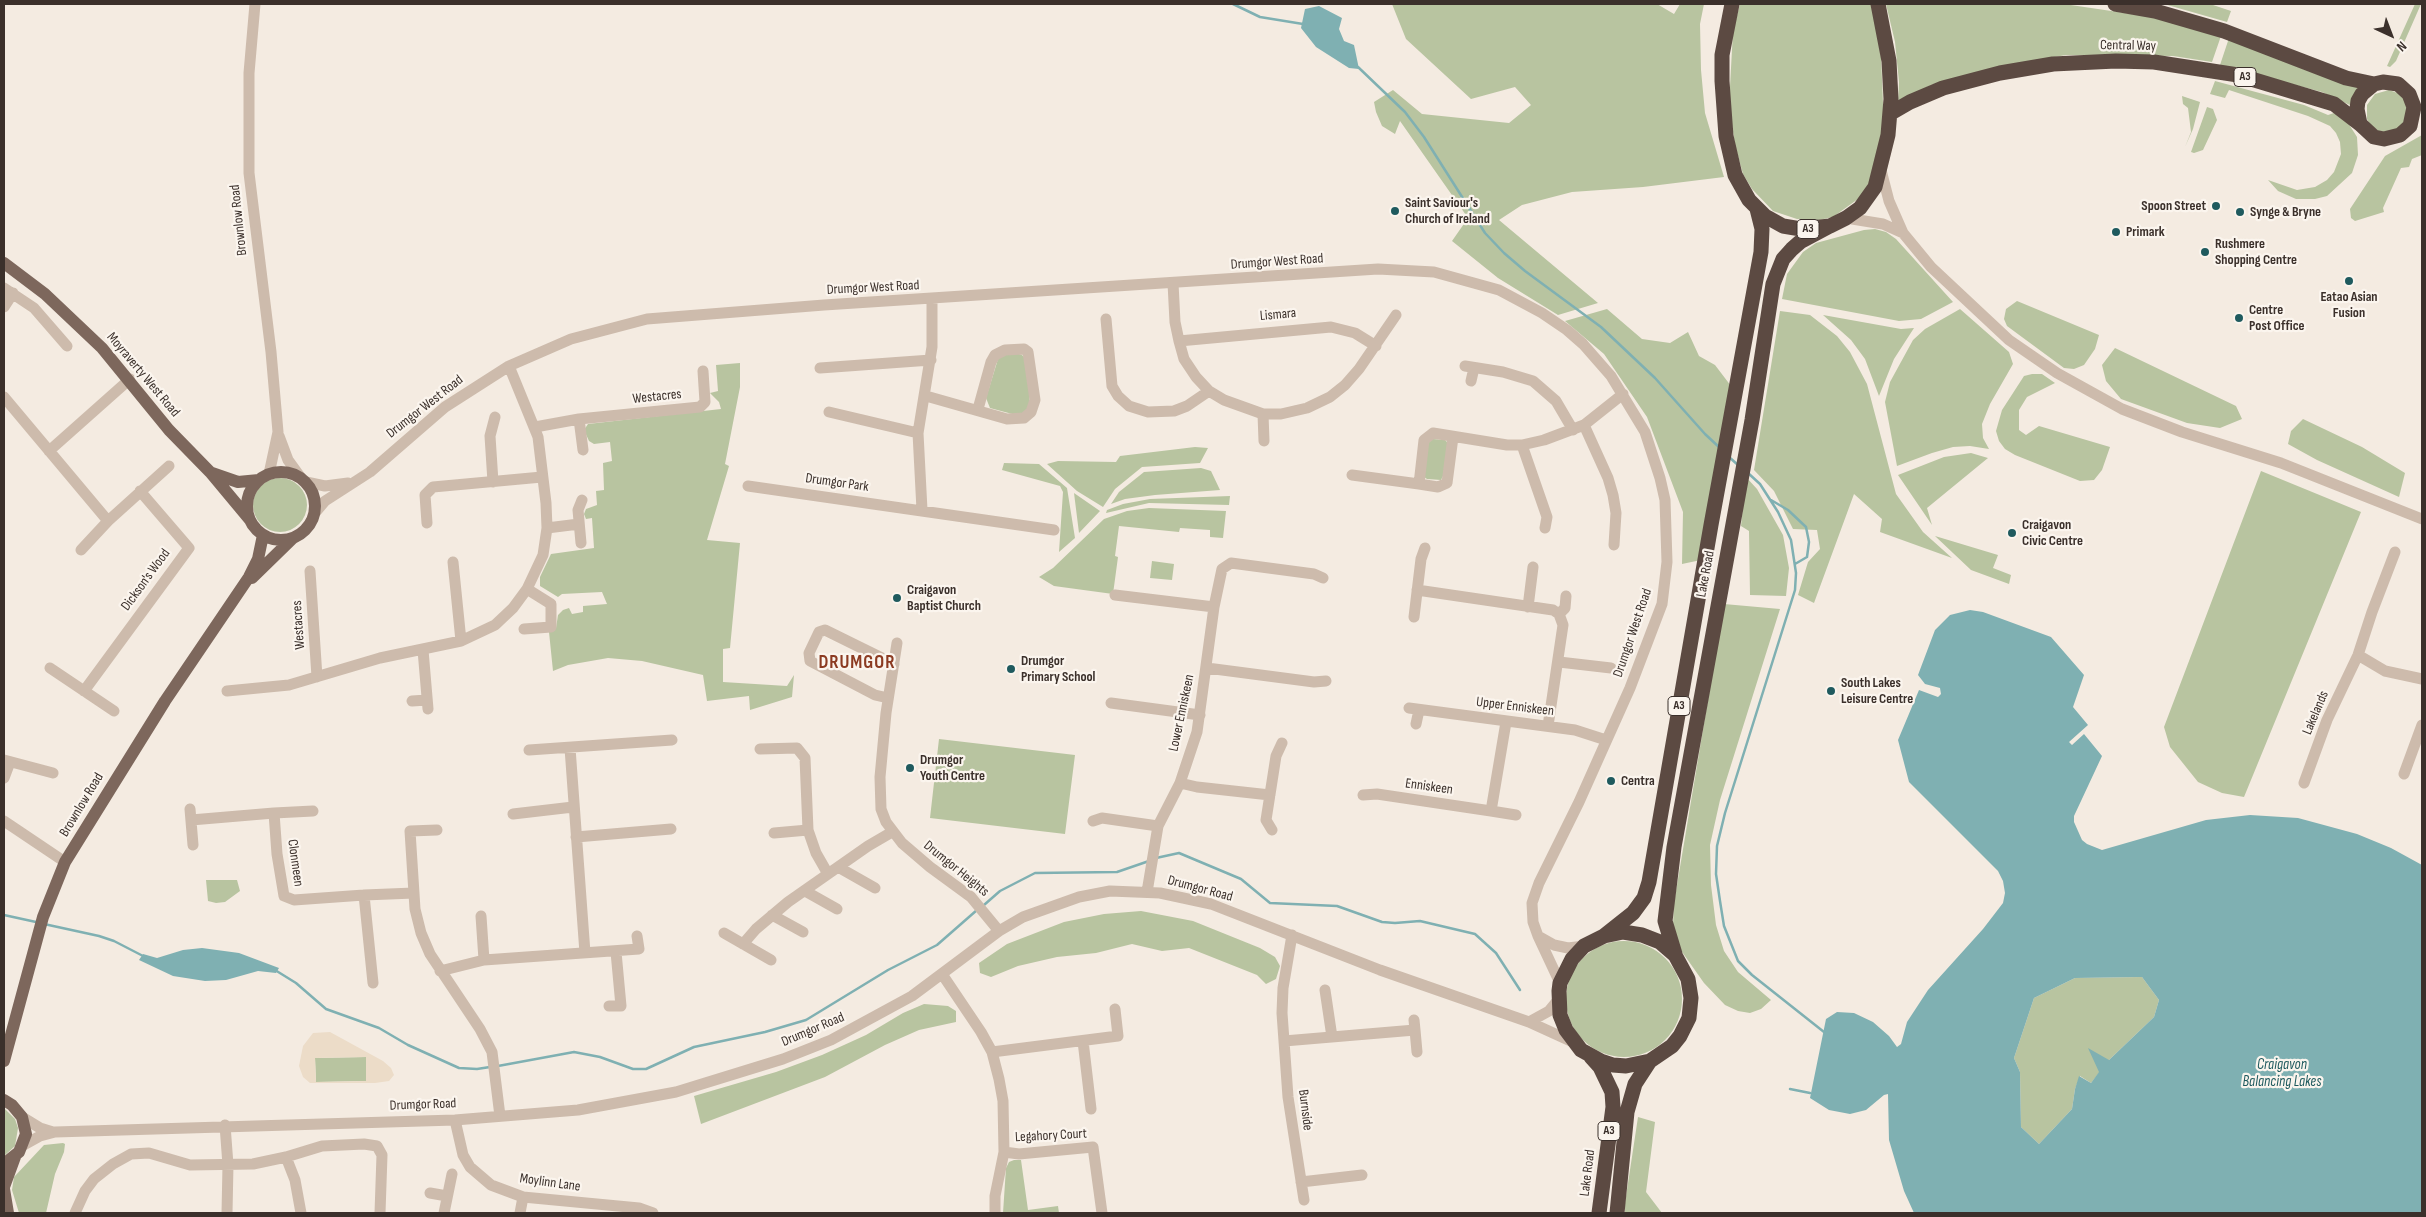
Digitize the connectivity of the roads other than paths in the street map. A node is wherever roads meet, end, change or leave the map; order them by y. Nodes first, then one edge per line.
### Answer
1 (254, 4) edge
2 (1732, 4) edge
3 (1878, 4) edge
4 (2115, 4) edge
5 (2135, 6) edge
6 (2374, 84) junction
7 (2418, 104) edge
8 (1891, 113) junction
9 (2360, 124) junction
10 (2422, 126) edge
11 (2406, 131) junction
12 (1881, 169) junction
13 (1757, 209) junction
14 (1846, 218) junction
15 (1830, 226) junction
16 (1903, 234) junction
17 (4, 263) edge
18 (1173, 284) junction
19 (8, 290) edge
20 (932, 300) junction
21 (4, 307) edge
22 (1396, 315) dead end
23 (1106, 319) dead end
24 (1179, 341) junction
25 (67, 346) dead end
26 (1376, 346) junction
27 (931, 360) junction
28 (509, 366) junction
29 (820, 368) dead end
30 (703, 372) dead end
31 (130, 379) junction
32 (1471, 381) dead end
33 (1209, 391) junction
34 (1623, 394) junction
35 (926, 396) junction
36 (4, 397) edge
37 (978, 409) junction
38 (829, 412) dead end
39 (1263, 414) junction
40 (495, 417) dead end
41 (579, 420) junction
42 (534, 427) junction
43 (1579, 427) junction
44 (278, 432) junction
45 (918, 433) junction
46 (1453, 436) junction
47 (1264, 441) dead end
48 (1522, 444) junction
49 (583, 450) dead end
50 (49, 452) junction
51 (169, 466) dead end
52 (210, 472) junction
53 (1352, 475) dead end
54 (264, 477) junction
55 (542, 477) junction
56 (303, 480) junction
57 (357, 480) junction
58 (493, 482) junction
59 (1419, 484) junction
60 (748, 486) dead end
61 (140, 491) junction
62 (582, 500) dead end
63 (922, 510) junction
64 (314, 514) junction
65 (2422, 519) edge
66 (250, 520) junction
67 (108, 521) junction
68 (427, 523) dead end
69 (579, 524) junction
70 (547, 528) junction
71 (1545, 528) dead end
72 (1054, 530) dead end
73 (263, 535) junction
74 (294, 538) junction
75 (581, 543) dead end
76 (1614, 544) dead end
77 (1425, 548) dead end
78 (2396, 549) dead end
79 (81, 550) dead end
80 (453, 562) dead end
81 (1533, 567) dead end
82 (310, 570) dead end
83 (1323, 578) dead end
84 (527, 589) junction
85 (239, 590) junction
86 (1417, 590) junction
87 (1115, 596) dead end
88 (1566, 596) dead end
89 (1528, 606) junction
90 (1214, 607) junction
91 (1559, 614) junction
92 (1414, 617) dead end
93 (524, 629) dead end
94 (461, 641) junction
95 (897, 643) dead end
96 (423, 650) junction
97 (2358, 656) junction
98 (1558, 662) junction
99 (894, 664) junction
100 (50, 668) dead end
101 (1207, 668) junction
102 (1611, 668) dead end
103 (317, 678) junction
104 (2422, 679) edge
105 (1326, 681) dead end
106 (84, 690) junction
107 (227, 691) dead end
108 (888, 698) junction
109 (412, 701) dead end
110 (1117, 707) dead end
111 (114, 711) dead end
112 (1200, 715) junction
113 (1506, 722) junction
114 (1416, 724) dead end
115 (2422, 725) edge
116 (1548, 726) junction
117 (672, 740) dead end
118 (1606, 740) junction
119 (1282, 742) dead end
120 (570, 748) junction
121 (760, 749) dead end
122 (529, 750) dead end
123 (7, 761) edge
124 (53, 773) dead end
125 (2404, 774) dead end
126 (4, 778) edge
127 (1180, 783) junction
128 (2304, 783) dead end
129 (1270, 795) junction
130 (1363, 795) dead end
131 (573, 807) junction
132 (313, 811) dead end
133 (1491, 811) junction
134 (274, 814) junction
135 (514, 814) dead end
136 (1516, 815) dead end
137 (4, 821) edge
138 (1093, 821) dead end
139 (1158, 826) junction
140 (671, 829) dead end
141 (437, 830) dead end
142 (808, 830) junction
143 (1272, 830) dead end
144 (892, 832) junction
145 (774, 833) dead end
146 (576, 837) junction
147 (192, 845) dead end
148 (65, 862) junction
149 (838, 866) junction
150 (828, 874) junction
151 (875, 888) dead end
152 (805, 890) junction
153 (1147, 892) junction
154 (414, 893) junction
155 (364, 895) junction
156 (837, 909) dead end
157 (772, 914) junction
158 (481, 916) dead end
159 (999, 931) junction
160 (803, 932) dead end
161 (724, 933) dead end
162 (1292, 935) junction
163 (637, 936) dead end
164 (1538, 936) junction
165 (1604, 936) junction
166 (743, 944) junction
167 (1584, 946) junction
168 (616, 952) junction
169 (585, 954) junction
170 (1675, 955) junction
171 (484, 960) junction
172 (771, 960) dead end
173 (440, 971) junction
174 (942, 974) junction
175 (373, 983) dead end
176 (1560, 983) junction
177 (1325, 990) dead end
178 (1558, 1000) junction
179 (609, 1006) dead end
180 (1115, 1010) dead end
181 (1529, 1022) junction
182 (1332, 1037) junction
183 (1083, 1041) junction
184 (1284, 1041) junction
185 (1575, 1043) junction
186 (992, 1052) junction
187 (1417, 1052) dead end
188 (1589, 1055) junction
189 (4, 1061) edge
190 (1650, 1061) junction
191 (4, 1090) edge
192 (8, 1102) edge
193 (1091, 1110) dead end
194 (500, 1116) junction
195 (22, 1117) junction
196 (455, 1120) junction
197 (225, 1126) junction
198 (55, 1132) junction
199 (22, 1146) junction
200 (1004, 1152) junction
201 (286, 1157) junction
202 (9, 1160) edge
203 (228, 1165) junction
204 (452, 1174) dead end
205 (1362, 1175) dead end
206 (1301, 1182) junction
207 (430, 1193) dead end
208 (4, 1194) edge
209 (447, 1196) junction
210 (523, 1197) junction
211 (1304, 1200) dead end
212 (8, 1213) edge
213 (75, 1213) edge
214 (227, 1213) edge
215 (300, 1213) edge
216 (380, 1213) edge
217 (444, 1213) edge
218 (520, 1213) edge
219 (653, 1213) edge
220 (995, 1213) edge
221 (1102, 1213) edge
222 (1599, 1213) edge
223 (1616, 1213) edge

1 - 44 street, Brownlow Road
2 - 13 highway, A3
3 - 8 highway, A3
4 - 5 highway
5 - 6 highway
6 - 7 highway
6 - 9 highway
7 - 11 highway
8 - 9 highway, Central Way / A3
8 - 12 highway, A3
9 - 11 highway, A3
10 - 11 highway, A3
12 - 14 highway, A3
12 - 16 street
13 - 15 highway, A3
13 - 165 highway, Lake Road / A3
14 - 15 highway, A3
14 - 16 street
15 - 170 highway, Lake Road / A3
16 - 65 street
17 - 31 main road, Moyraverty West Road
18 - 20 street, Drumgor West Road
18 - 24 street
18 - 34 street, Drumgor West Road
19 - 21 street
19 - 25 street
20 - 27 street
20 - 28 street, Drumgor West Road
22 - 26 street
23 - 33 street
24 - 26 street, Lismara
24 - 33 street
26 - 39 street
27 - 29 street
27 - 35 street
28 - 42 street
28 - 57 street, Drumgor West Road
30 - 41 street, Westacres
31 - 50 street
31 - 52 main road, Moyraverty West Road
32 - 43 street
33 - 39 street
34 - 43 street
34 - 118 street, Drumgor West Road
35 - 37 street
35 - 45 street
36 - 50 street
37 - 37 street
38 - 45 street
39 - 47 street
40 - 58 street
41 - 42 street, Westacres
41 - 49 street
42 - 55 street
43 - 48 street
43 - 76 street
44 - 54 street, Brownlow Road
44 - 56 street, Brownlow Road
45 - 63 street
46 - 48 street
46 - 59 street
46 - 59 street
48 - 71 street
50 - 67 street
51 - 61 street
52 - 54 main road, Moyraverty West Road
52 - 66 main road, Moyraverty West Road
53 - 59 street
54 - 56 main road
54 - 66 main road
55 - 58 street
55 - 70 street
56 - 57 street, Drumgor West Road
56 - 64 main road
57 - 64 street, Drumgor West Road
58 - 68 street
60 - 63 street, Drumgor Park
61 - 67 street
61 - 106 street, Dickson's Wood
62 - 69 street
63 - 72 street, Drumgor Park
64 - 74 main road
66 - 73 main road
67 - 79 street
69 - 70 street
69 - 75 street
70 - 84 street
73 - 74 main road
73 - 85 main road, Brownlow Road
74 - 85 main road, Brownlow Road
77 - 86 street
78 - 97 street, Lakelands
80 - 94 street
81 - 89 street
82 - 103 street, Westacres
83 - 90 street, Lower Enniskeen
84 - 93 street
84 - 94 street
85 - 148 main road, Brownlow Road
86 - 89 street
86 - 92 street
87 - 90 street
88 - 91 street
89 - 91 street
90 - 101 street, Lower Enniskeen
91 - 98 street
94 - 96 street
95 - 99 street, Drumgor Heights
96 - 103 street
96 - 109 street
97 - 104 street
97 - 128 street, Lakelands
98 - 102 street
98 - 116 street
99 - 108 street, Drumgor Heights
99 - 108 street
100 - 106 street
101 - 105 street
101 - 112 street, Lower Enniskeen
103 - 107 street
106 - 111 street
108 - 144 street, Drumgor Heights
110 - 112 street
112 - 127 street, Lower Enniskeen
113 - 114 street, Upper Enniskeen
113 - 116 street, Upper Enniskeen
113 - 133 street
115 - 125 street
116 - 118 street, Upper Enniskeen
117 - 120 street
118 - 164 street, Drumgor West Road
119 - 129 street
120 - 122 street
120 - 131 street
121 - 142 street
123 - 124 street
123 - 126 street
127 - 129 street
127 - 139 street, Lower Enniskeen
129 - 143 street
130 - 133 street, Enniskeen
131 - 135 street
131 - 146 street
132 - 134 street
133 - 136 street, Enniskeen
134 - 147 street
134 - 155 street, Clonmeen
137 - 148 street
138 - 139 street
139 - 153 street, Lower Enniskeen
140 - 146 street
141 - 154 street
142 - 145 street
142 - 150 street
144 - 149 street
144 - 159 street, Drumgor Heights
146 - 169 street
148 - 189 main road, Brownlow Road
149 - 150 street
149 - 151 street
150 - 152 street
152 - 156 street
152 - 157 street
153 - 159 street, Drumgor Road
153 - 162 street, Drumgor Road
154 - 155 street, Clonmeen
154 - 173 street
155 - 175 street
157 - 160 street
157 - 166 street
158 - 171 street
159 - 174 street, Drumgor Road
161 - 166 street
162 - 181 street, Drumgor Road
162 - 184 street, Burnside
163 - 168 street
164 - 167 street
164 - 176 street, Drumgor West Road
165 - 167 highway, A3
165 - 170 highway, A3
166 - 172 street
167 - 176 highway, A3
168 - 169 street
168 - 179 street
169 - 171 street
170 - 190 highway, A3
171 - 173 street
173 - 194 street
174 - 186 street, Legahory Court
174 - 194 street, Drumgor Road
176 - 178 highway, A3
177 - 182 street
178 - 181 street
178 - 185 highway, A3
180 - 183 street
181 - 185 street, Drumgor Road
182 - 184 street
182 - 187 street
183 - 186 street
183 - 193 street, Legahory Court
184 - 206 street, Burnside
185 - 188 highway, A3
186 - 200 street, Legahory Court
188 - 190 highway, A3
188 - 222 highway, Lake Road / A3
190 - 223 highway, A3
191 - 192 main road
192 - 195 main road
194 - 196 street, Drumgor Road
195 - 198 street, Drumgor Road
195 - 199 main road
196 - 197 street, Drumgor Road
196 - 210 street, Moylinn Lane
197 - 198 street, Drumgor Road
197 - 203 street
198 - 199 street, Drumgor Road
199 - 202 main road
200 - 220 street, Legahory Court
200 - 221 street, Legahory Court
201 - 203 street
201 - 215 street
201 - 216 street
202 - 208 main road
203 - 213 street
203 - 214 street
204 - 209 street
205 - 206 street
206 - 211 street, Burnside
207 - 209 street
208 - 212 main road
209 - 217 street
210 - 218 street
210 - 219 street, Moylinn Lane

